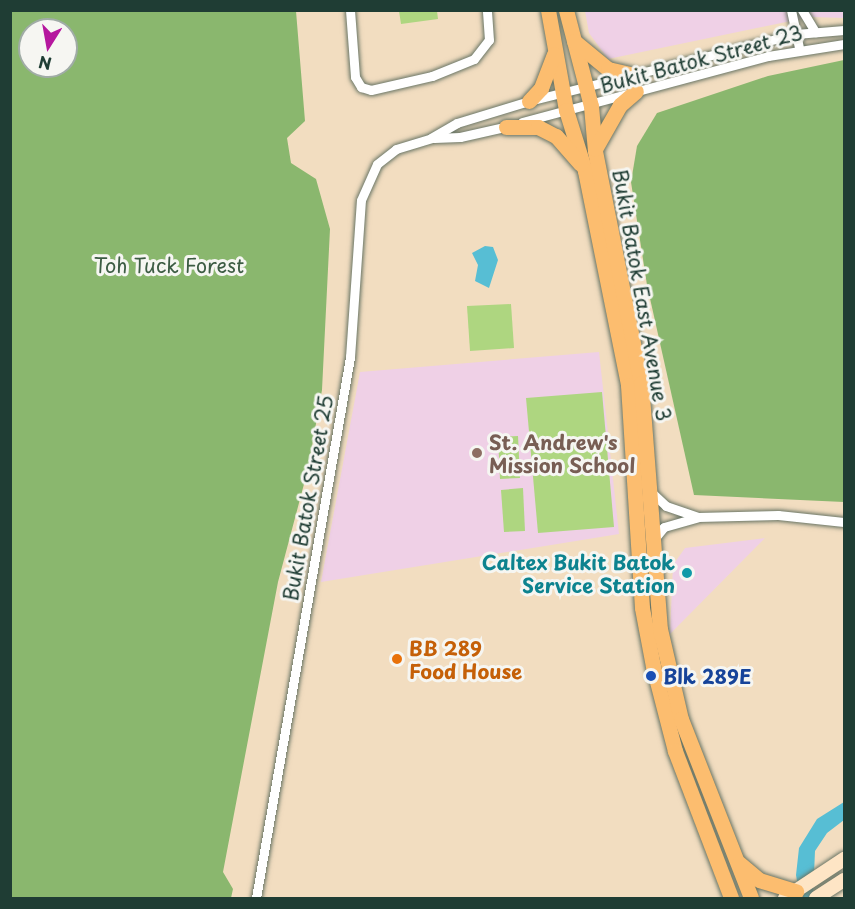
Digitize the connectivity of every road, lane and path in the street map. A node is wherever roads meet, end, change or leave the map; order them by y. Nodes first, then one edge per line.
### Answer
1 (350, 10) edge
2 (487, 10) edge
3 (548, 10) edge
4 (566, 10) edge
5 (791, 10) edge
6 (802, 10) edge
7 (844, 30) edge
8 (815, 32) junction
9 (796, 34) junction
10 (574, 41) junction
11 (844, 44) edge
12 (556, 45) junction
13 (799, 49) junction
14 (634, 75) junction
15 (587, 88) junction
16 (636, 92) junction
17 (563, 93) junction
18 (529, 101) junction
19 (591, 106) junction
20 (566, 110) junction
21 (506, 127) junction
22 (431, 138) junction
23 (595, 151) junction
24 (585, 171) junction
25 (650, 490) junction
26 (698, 517) junction
27 (844, 522) edge
28 (653, 543) junction
29 (844, 859) edge
30 (736, 860) junction
31 (844, 880) edge
32 (723, 881) junction
33 (793, 893) edge
34 (256, 898) edge
35 (722, 898) edge
36 (731, 898) edge
37 (751, 898) edge
38 (816, 898) edge

1 - 2 street
3 - 12 main road, Bukit Batok East Avenue 3
4 - 10 main road, Bukit Batok East Avenue 3
5 - 9 street
6 - 8 street
7 - 8 street, Bukit Batok Street 23
8 - 9 street, Bukit Batok Street 23
9 - 13 street
9 - 14 street, Bukit Batok Street 23
10 - 14 main road
10 - 15 main road, Bukit Batok East Avenue 3
11 - 13 street, Bukit Batok Street 23
12 - 17 main road, Bukit Batok East Avenue 3
12 - 18 main road
13 - 16 street, Bukit Batok Street 23
14 - 15 street, Bukit Batok Street 23
15 - 17 street, Bukit Batok Street 23
15 - 19 main road, Bukit Batok East Avenue 3
16 - 19 street, Bukit Batok Street 23
16 - 23 main road
17 - 18 street, Bukit Batok Street 25
17 - 20 main road, Bukit Batok East Avenue 3
18 - 22 street, Bukit Batok Street 25
19 - 20 street, Bukit Batok Street 23
19 - 23 main road, Bukit Batok East Avenue 3
20 - 21 street, Bukit Batok Street 25
20 - 24 main road, Bukit Batok East Avenue 3
21 - 22 street, Bukit Batok Street 25
21 - 24 main road
22 - 34 street, Bukit Batok Street 25
23 - 25 main road, Bukit Batok East Avenue 3
24 - 32 main road, Bukit Batok East Avenue 3
25 - 26 street
25 - 28 main road, Bukit Batok East Avenue 3
26 - 27 street
26 - 28 street
28 - 30 main road, Bukit Batok East Avenue 3
29 - 33 main road
30 - 33 main road
30 - 37 main road, Bukit Batok East Avenue 3
31 - 38 main road
32 - 35 main road
32 - 36 main road, Bukit Batok East Avenue 3

